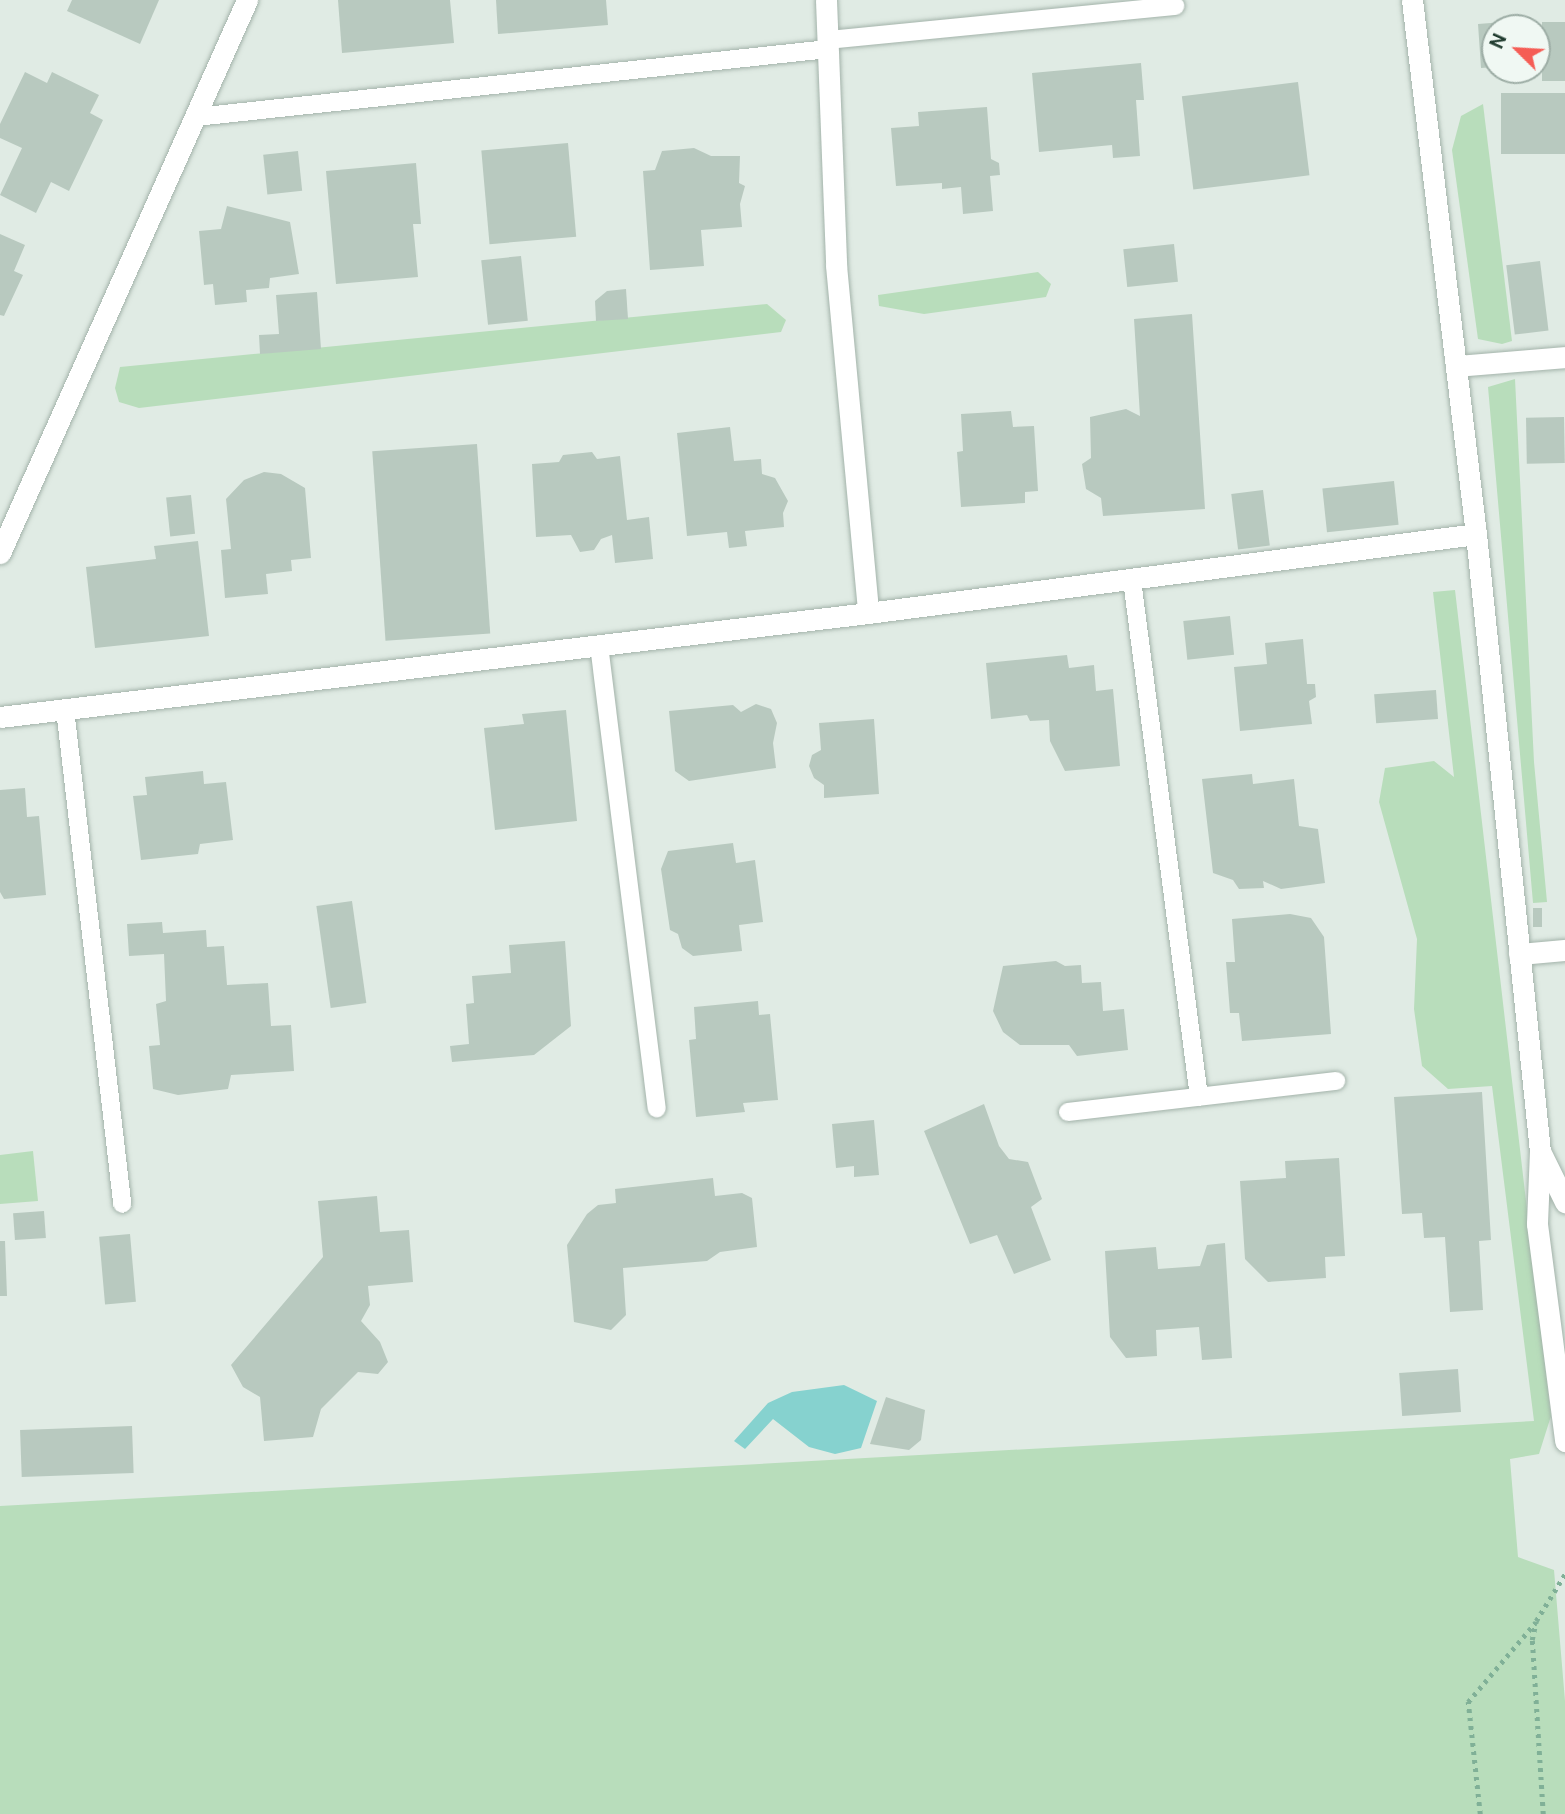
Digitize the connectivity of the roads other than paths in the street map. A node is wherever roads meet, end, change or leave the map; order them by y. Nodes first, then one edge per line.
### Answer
1 (247, 0) edge
2 (826, 0) edge
3 (1412, 0) edge
4 (1175, 6) dead end
5 (828, 44) junction
6 (196, 117) junction
7 (1565, 357) edge
8 (1456, 366) junction
9 (1476, 534) junction
10 (0, 553) edge
11 (1132, 580) junction
12 (869, 614) junction
13 (599, 645) junction
14 (65, 709) junction
15 (0, 717) edge
16 (1558, 950) edge
17 (1519, 954) junction
18 (1336, 1081) dead end
19 (1199, 1097) junction
20 (657, 1108) dead end
21 (1068, 1112) dead end
22 (1540, 1151) junction
23 (1565, 1202) edge
24 (122, 1204) dead end
25 (1565, 1441) edge

1 - 6 street
2 - 5 street
3 - 8 street
4 - 5 lane
5 - 6 lane
5 - 12 street
6 - 10 street
7 - 8 street
8 - 9 street
9 - 11 street
9 - 17 street
11 - 12 street
11 - 19 lane
12 - 13 street
13 - 14 street
13 - 20 lane
14 - 15 street
14 - 24 lane
16 - 17 street
17 - 22 street
18 - 19 lane
19 - 21 lane
22 - 23 street
22 - 25 street

